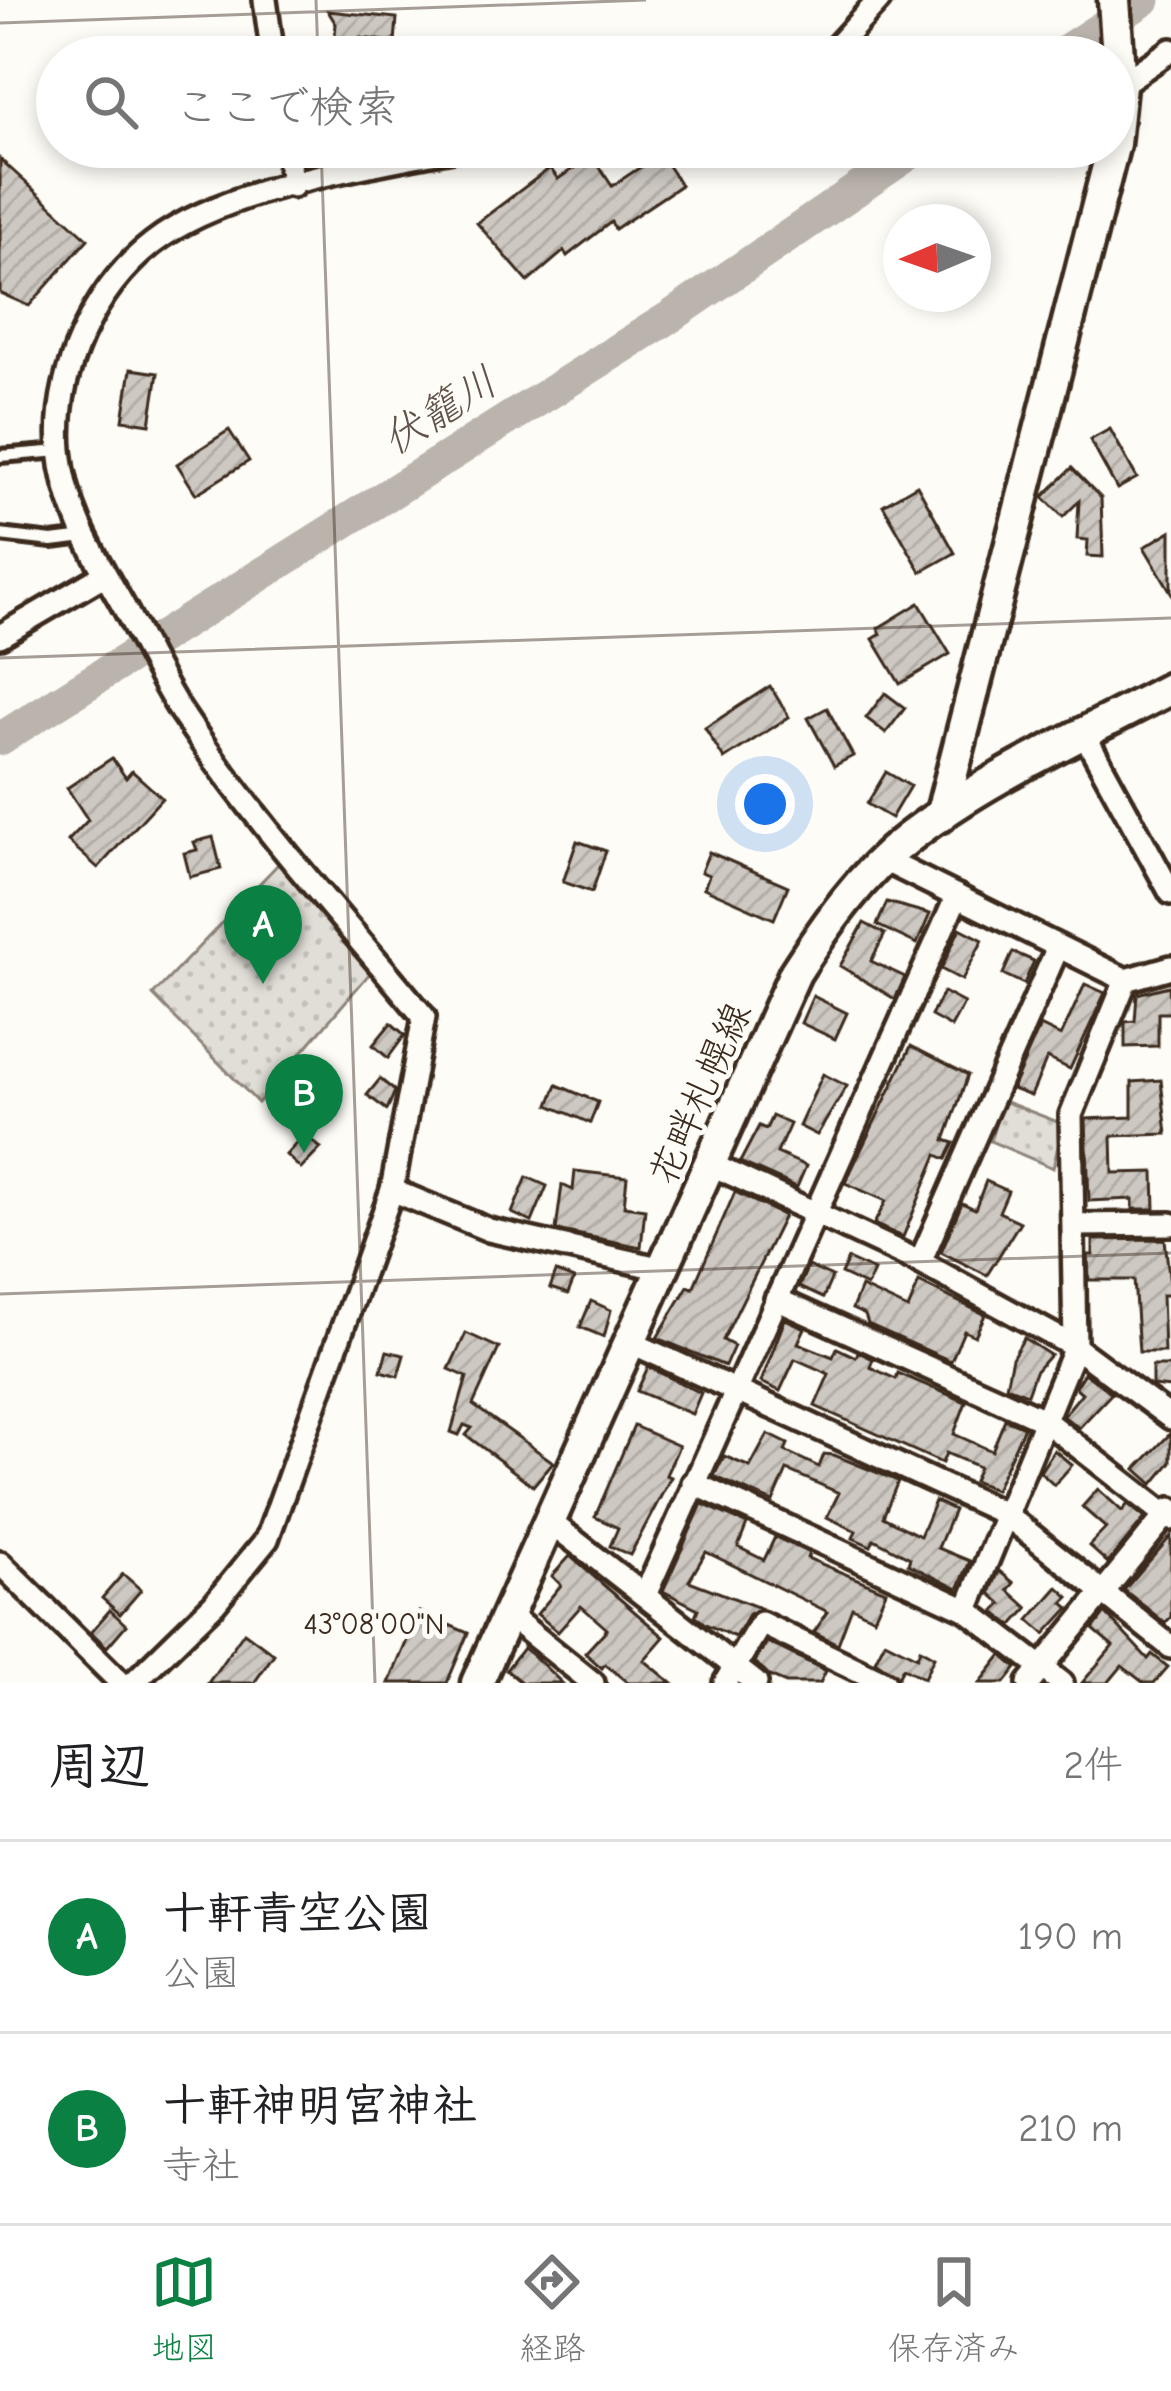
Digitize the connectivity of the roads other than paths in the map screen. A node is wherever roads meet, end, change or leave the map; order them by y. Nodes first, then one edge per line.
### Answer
1 (265, 0) edge
2 (879, 0) edge
3 (1114, 0) edge
4 (270, 36) edge
5 (846, 36) edge
6 (1116, 36) edge
7 (1171, 50) edge
8 (1135, 69) edge
9 (290, 168) edge
10 (371, 168) edge
11 (1108, 168) edge
12 (293, 186) junction
13 (60, 451) junction
14 (0, 456) edge
15 (0, 535) edge
16 (85, 537) junction
17 (104, 575) junction
18 (0, 635) edge
19 (1171, 688) edge
20 (1084, 734) junction
21 (941, 816) junction
22 (884, 860) junction
23 (1171, 893) edge
24 (957, 896) junction
25 (1058, 947) junction
26 (1171, 968) edge
27 (1126, 980) junction
28 (710, 1164) junction
29 (392, 1190) junction
30 (813, 1212) junction
31 (1171, 1224) edge
32 (1075, 1225) junction
33 (920, 1262) junction
34 (663, 1269) junction
35 (776, 1299) junction
36 (630, 1342) junction
37 (1075, 1347) junction
38 (735, 1392) junction
39 (1171, 1418) edge
40 (1045, 1420) junction
41 (694, 1483) junction
42 (1005, 1514) junction
43 (1169, 1514) edge
44 (549, 1521) junction
45 (0, 1563) edge
46 (1105, 1590) junction
47 (646, 1593) junction
48 (967, 1610) junction
49 (507, 1614) junction
50 (1171, 1647) edge
51 (1035, 1675) edge
52 (731, 1676) edge
53 (121, 1683) edge
54 (133, 1683) edge
55 (477, 1683) edge
56 (593, 1683) edge
57 (755, 1683) edge
58 (885, 1683) edge
59 (1062, 1683) edge

1 - 4 street
2 - 5 street
3 - 6 main road
7 - 8 street
9 - 12 street
10 - 12 street
11 - 21 main road
12 - 13 street
13 - 14 lane
13 - 16 street
15 - 16 lane
16 - 17 street
17 - 18 street
17 - 29 street
19 - 20 main road, 花畔札幌線
20 - 21 main road, 花畔札幌線
20 - 23 street
21 - 22 main road, 花畔札幌線
22 - 24 street
22 - 28 main road, 花畔札幌線
24 - 25 street
24 - 30 street
25 - 27 street
25 - 33 street
26 - 27 street
27 - 32 street
28 - 30 street
28 - 34 main road, 花畔札幌線
29 - 34 street
29 - 54 street
30 - 33 street
30 - 35 street
31 - 32 street
32 - 37 street
33 - 37 street
34 - 36 main road, 花畔札幌線
35 - 38 street
35 - 40 street
36 - 38 street
36 - 44 main road, 花畔札幌線
37 - 39 street
37 - 40 street
38 - 41 street
38 - 42 street
40 - 42 street
40 - 43 street
41 - 47 street
41 - 48 street
42 - 46 street
42 - 48 street
43 - 46 street
44 - 47 street
44 - 49 main road, 花畔札幌線
45 - 53 street
46 - 50 street
46 - 51 street
47 - 52 street
48 - 51 street
49 - 55 main road, 花畔札幌線
49 - 56 street
51 - 59 street
52 - 57 street
52 - 58 street

